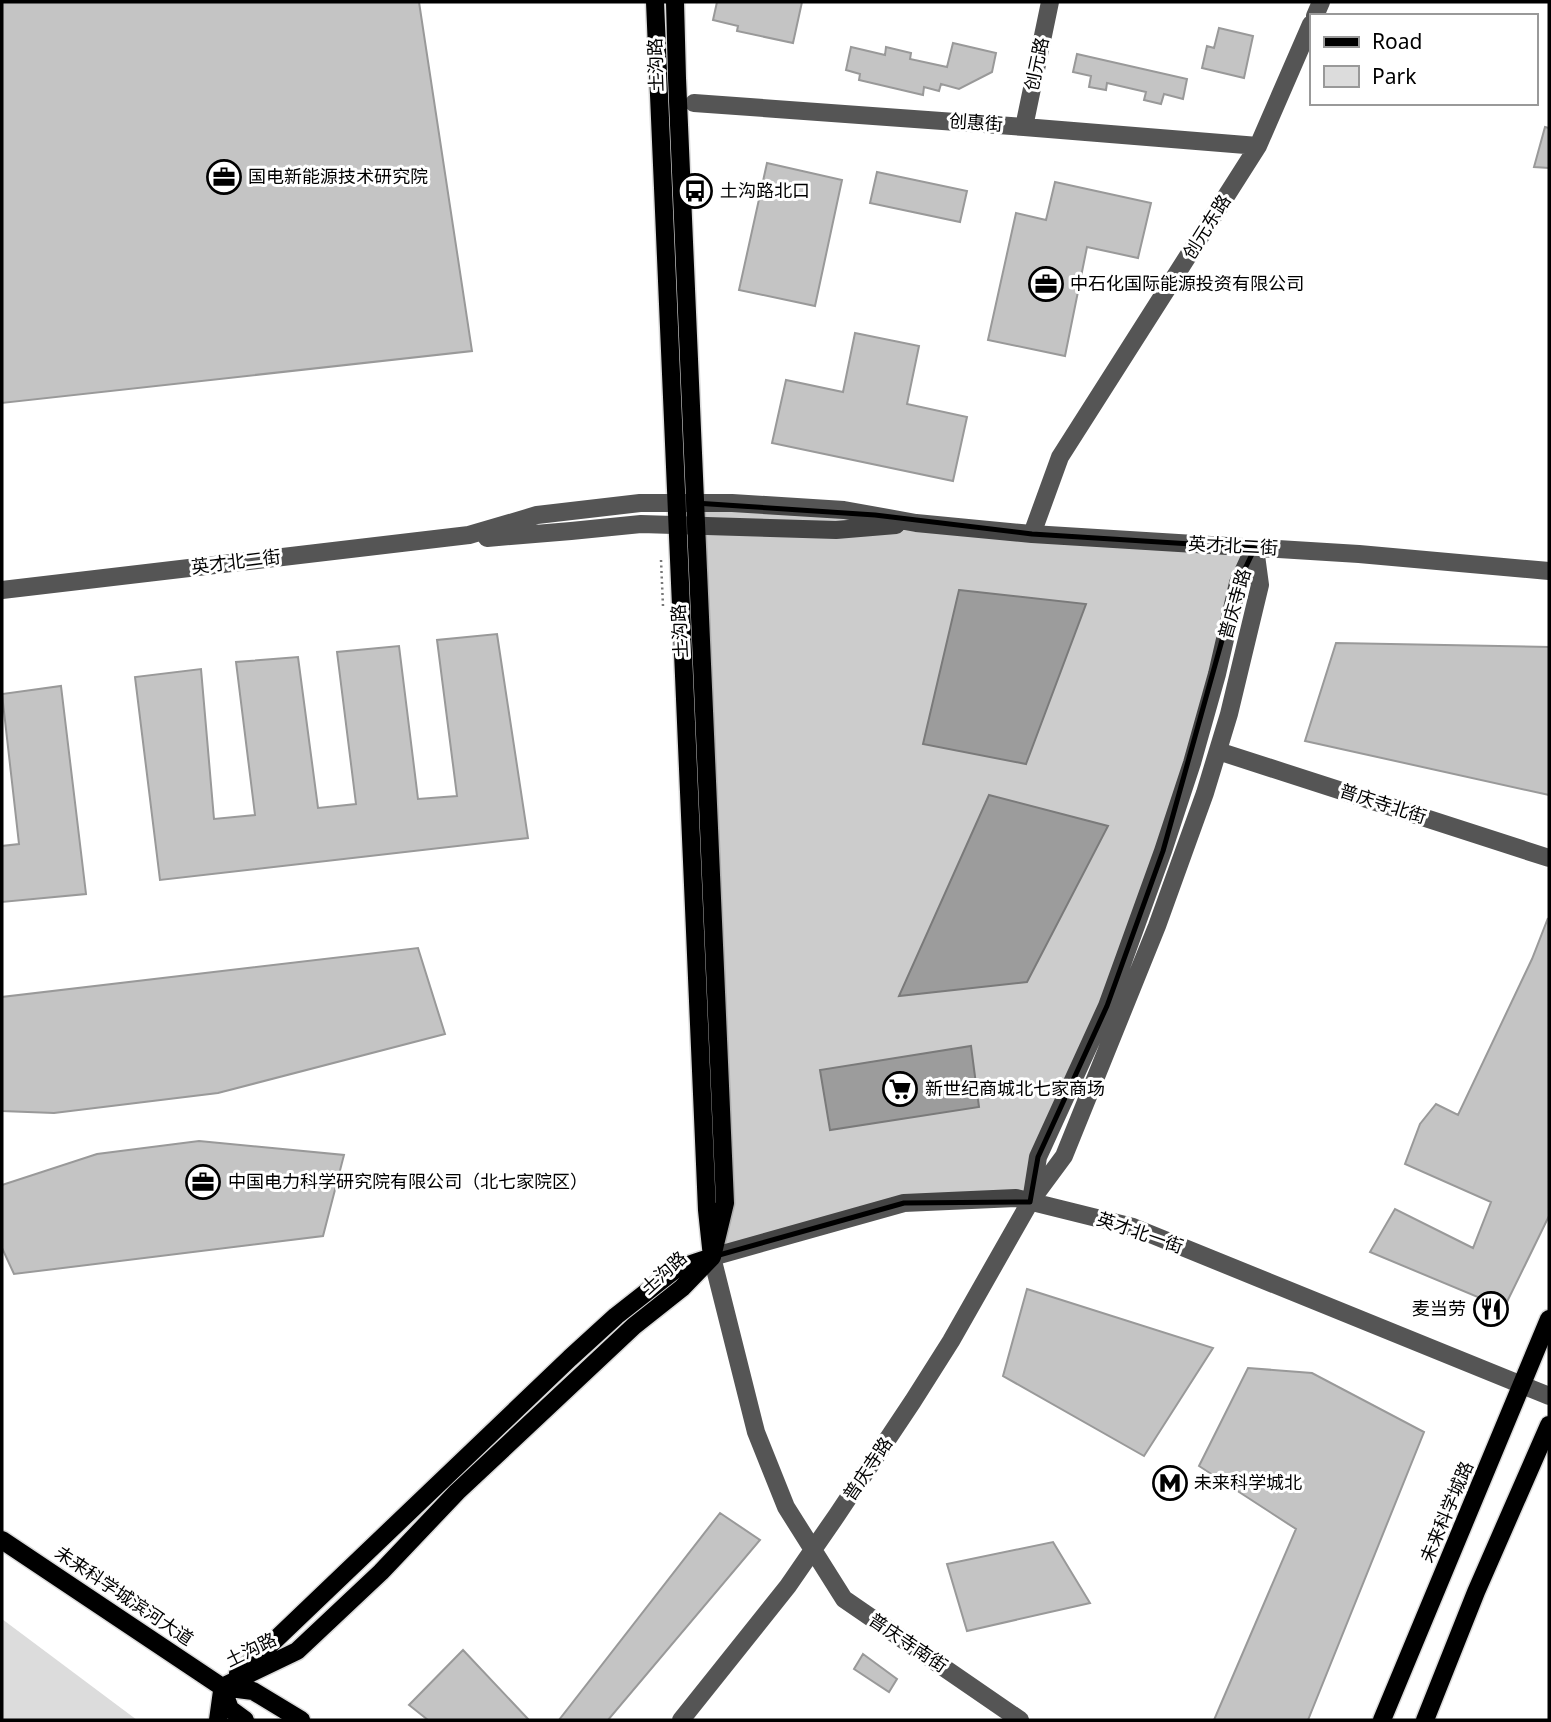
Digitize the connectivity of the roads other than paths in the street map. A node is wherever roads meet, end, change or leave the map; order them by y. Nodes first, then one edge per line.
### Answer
1 (656, 2) edge
2 (675, 2) edge
3 (1050, 2) edge
4 (1310, 26) edge
5 (694, 103) dead end
6 (1024, 127) junction
7 (1258, 146) junction
8 (676, 503) junction
9 (695, 503) junction
10 (916, 523) junction
11 (677, 524) junction
12 (696, 525) junction
13 (1032, 534) junction
14 (469, 535) junction
15 (1255, 548) junction
16 (1549, 571) edge
17 (2, 590) edge
18 (1217, 751) junction
19 (1549, 858) edge
20 (1030, 1202) junction
21 (712, 1257) junction
22 (1549, 1319) edge
23 (1522, 1385) junction
24 (1549, 1396) edge
25 (1549, 1425) edge
26 (2, 1541) edge
27 (814, 1549) junction
28 (222, 1687) junction
29 (218, 1720) edge
30 (245, 1720) edge
31 (301, 1720) edge
32 (681, 1720) edge
33 (1020, 1720) edge
34 (1382, 1720) edge
35 (1425, 1720) edge

1 - 8 main road, 土沟路
2 - 9 main road, 土沟路
3 - 6 street, 创元路
4 - 7 street, 创元东路
5 - 6 street, 创惠街
6 - 7 street, 创惠街
7 - 13 street, 创元东路
8 - 9 street, 英才北二街
8 - 11 main road, 土沟路
8 - 14 street, 英才北二街
9 - 10 street, 英才北二街
9 - 12 main road, 土沟路
10 - 12 street, 英才北二街
10 - 13 street, 英才北二街
11 - 12 street, 英才北二街
11 - 14 street, 英才北二街
11 - 21 main road, 土沟路
12 - 21 main road, 土沟路
13 - 15 street, 英才北二街
14 - 17 street, 英才北二街
15 - 16 street, 英才北二街
15 - 18 street, 普庆寺路
15 - 20 street, 普庆寺路
18 - 19 street, 普庆寺北街
18 - 20 street, 普庆寺路
20 - 21 street, 英才北一街
20 - 23 street, 英才北一街
20 - 27 street, 普庆寺路
21 - 27 street, 普庆寺南街
21 - 28 main road, 土沟路
22 - 23 main road, 未来科学城路
23 - 24 street, 英才北一街
23 - 34 main road, 未来科学城路
25 - 35 main road
26 - 28 main road, 未来科学城滨河大道
27 - 32 street, 普庆寺路
27 - 33 street, 普庆寺南街
28 - 29 main road
28 - 30 main road, 未来科学城滨河大道
28 - 31 main road, 未来科学城滨河大道

